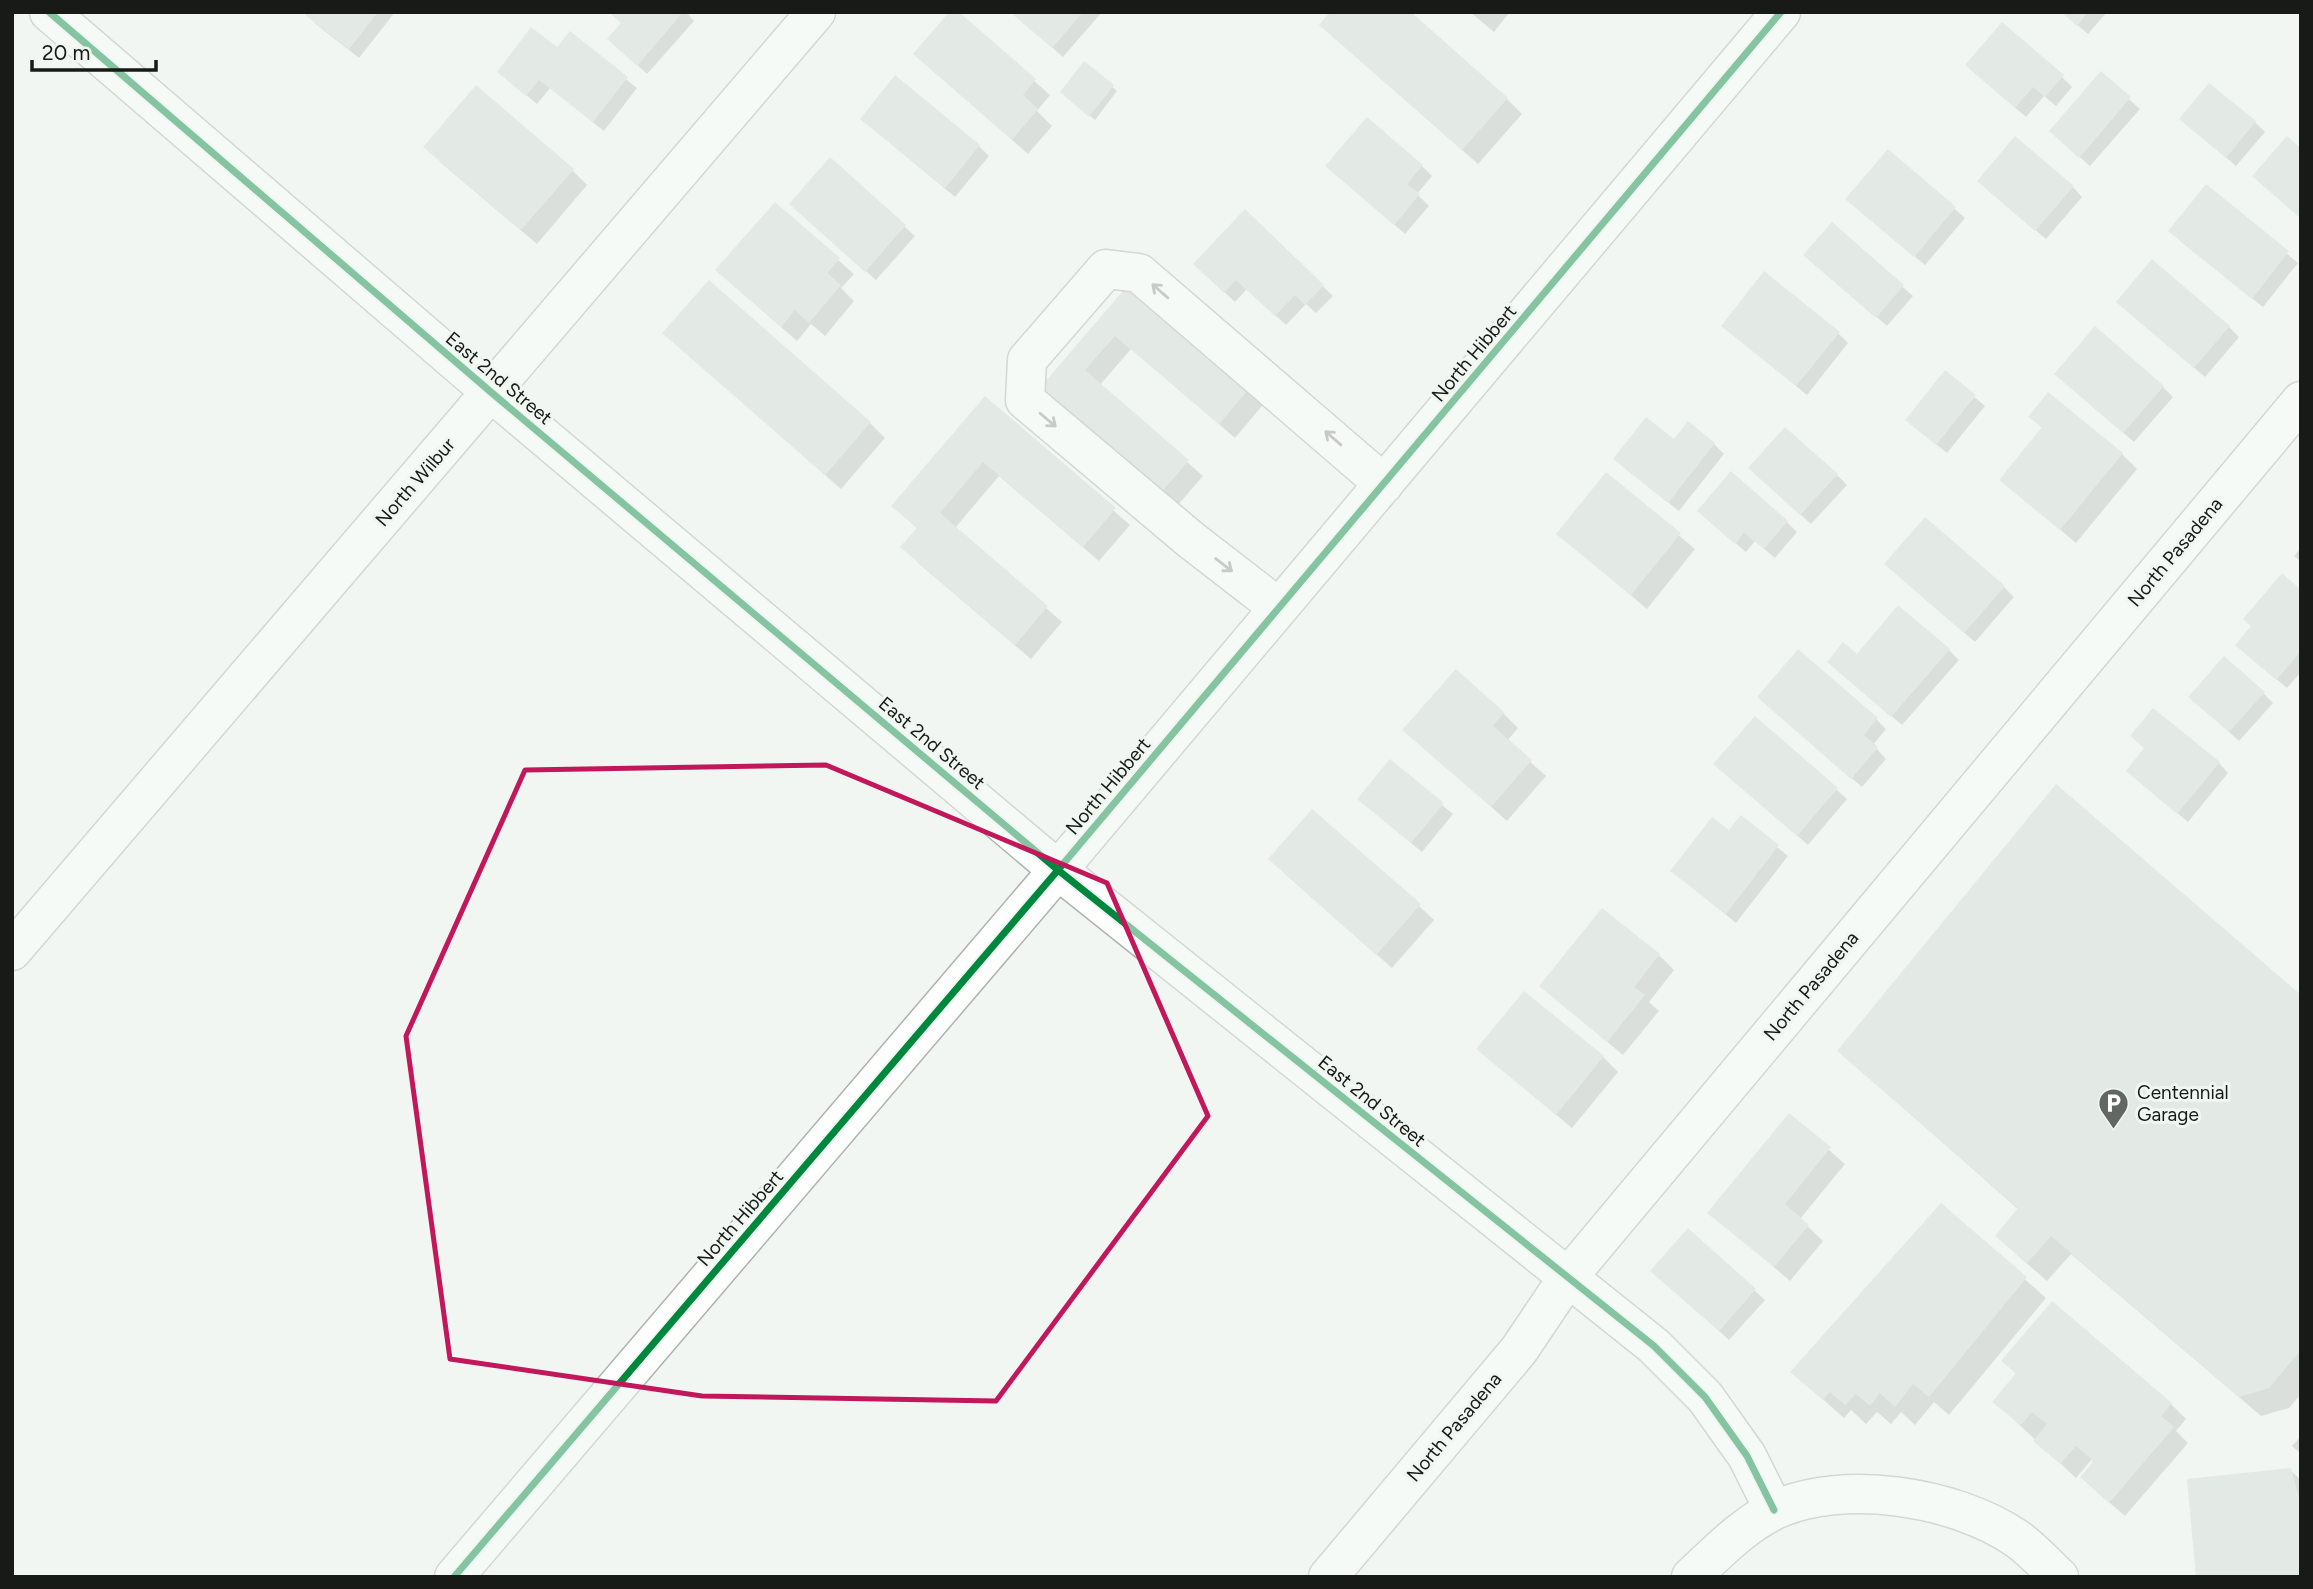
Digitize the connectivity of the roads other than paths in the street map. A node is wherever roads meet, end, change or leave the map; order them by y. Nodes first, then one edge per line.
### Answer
1 (49, 12) edge
2 (816, 12) edge
3 (1782, 12) edge
4 (492, 393) junction
5 (2301, 401) edge
6 (1384, 484) junction
7 (1279, 608) junction
8 (1058, 870) junction
9 (12, 951) edge
10 (1568, 1277) junction
11 (1774, 1510) junction
12 (454, 1577) edge
13 (1328, 1577) edge
14 (1691, 1577) edge
15 (2059, 1577) edge

1 - 4 street, East 2nd Street
2 - 4 street, North Wilbur
3 - 6 street, North Hibbert
4 - 8 street, East 2nd Street
4 - 9 street, North Wilbur
5 - 10 street, North Pasadena
6 - 7 street, North Hibbert
6 -> 7 street
7 - 8 street, North Hibbert
8 - 10 street, East 2nd Street
8 - 12 street, North Hibbert
10 - 11 street, East 2nd Street
10 - 13 street, North Pasadena
11 - 14 street
11 - 15 street

